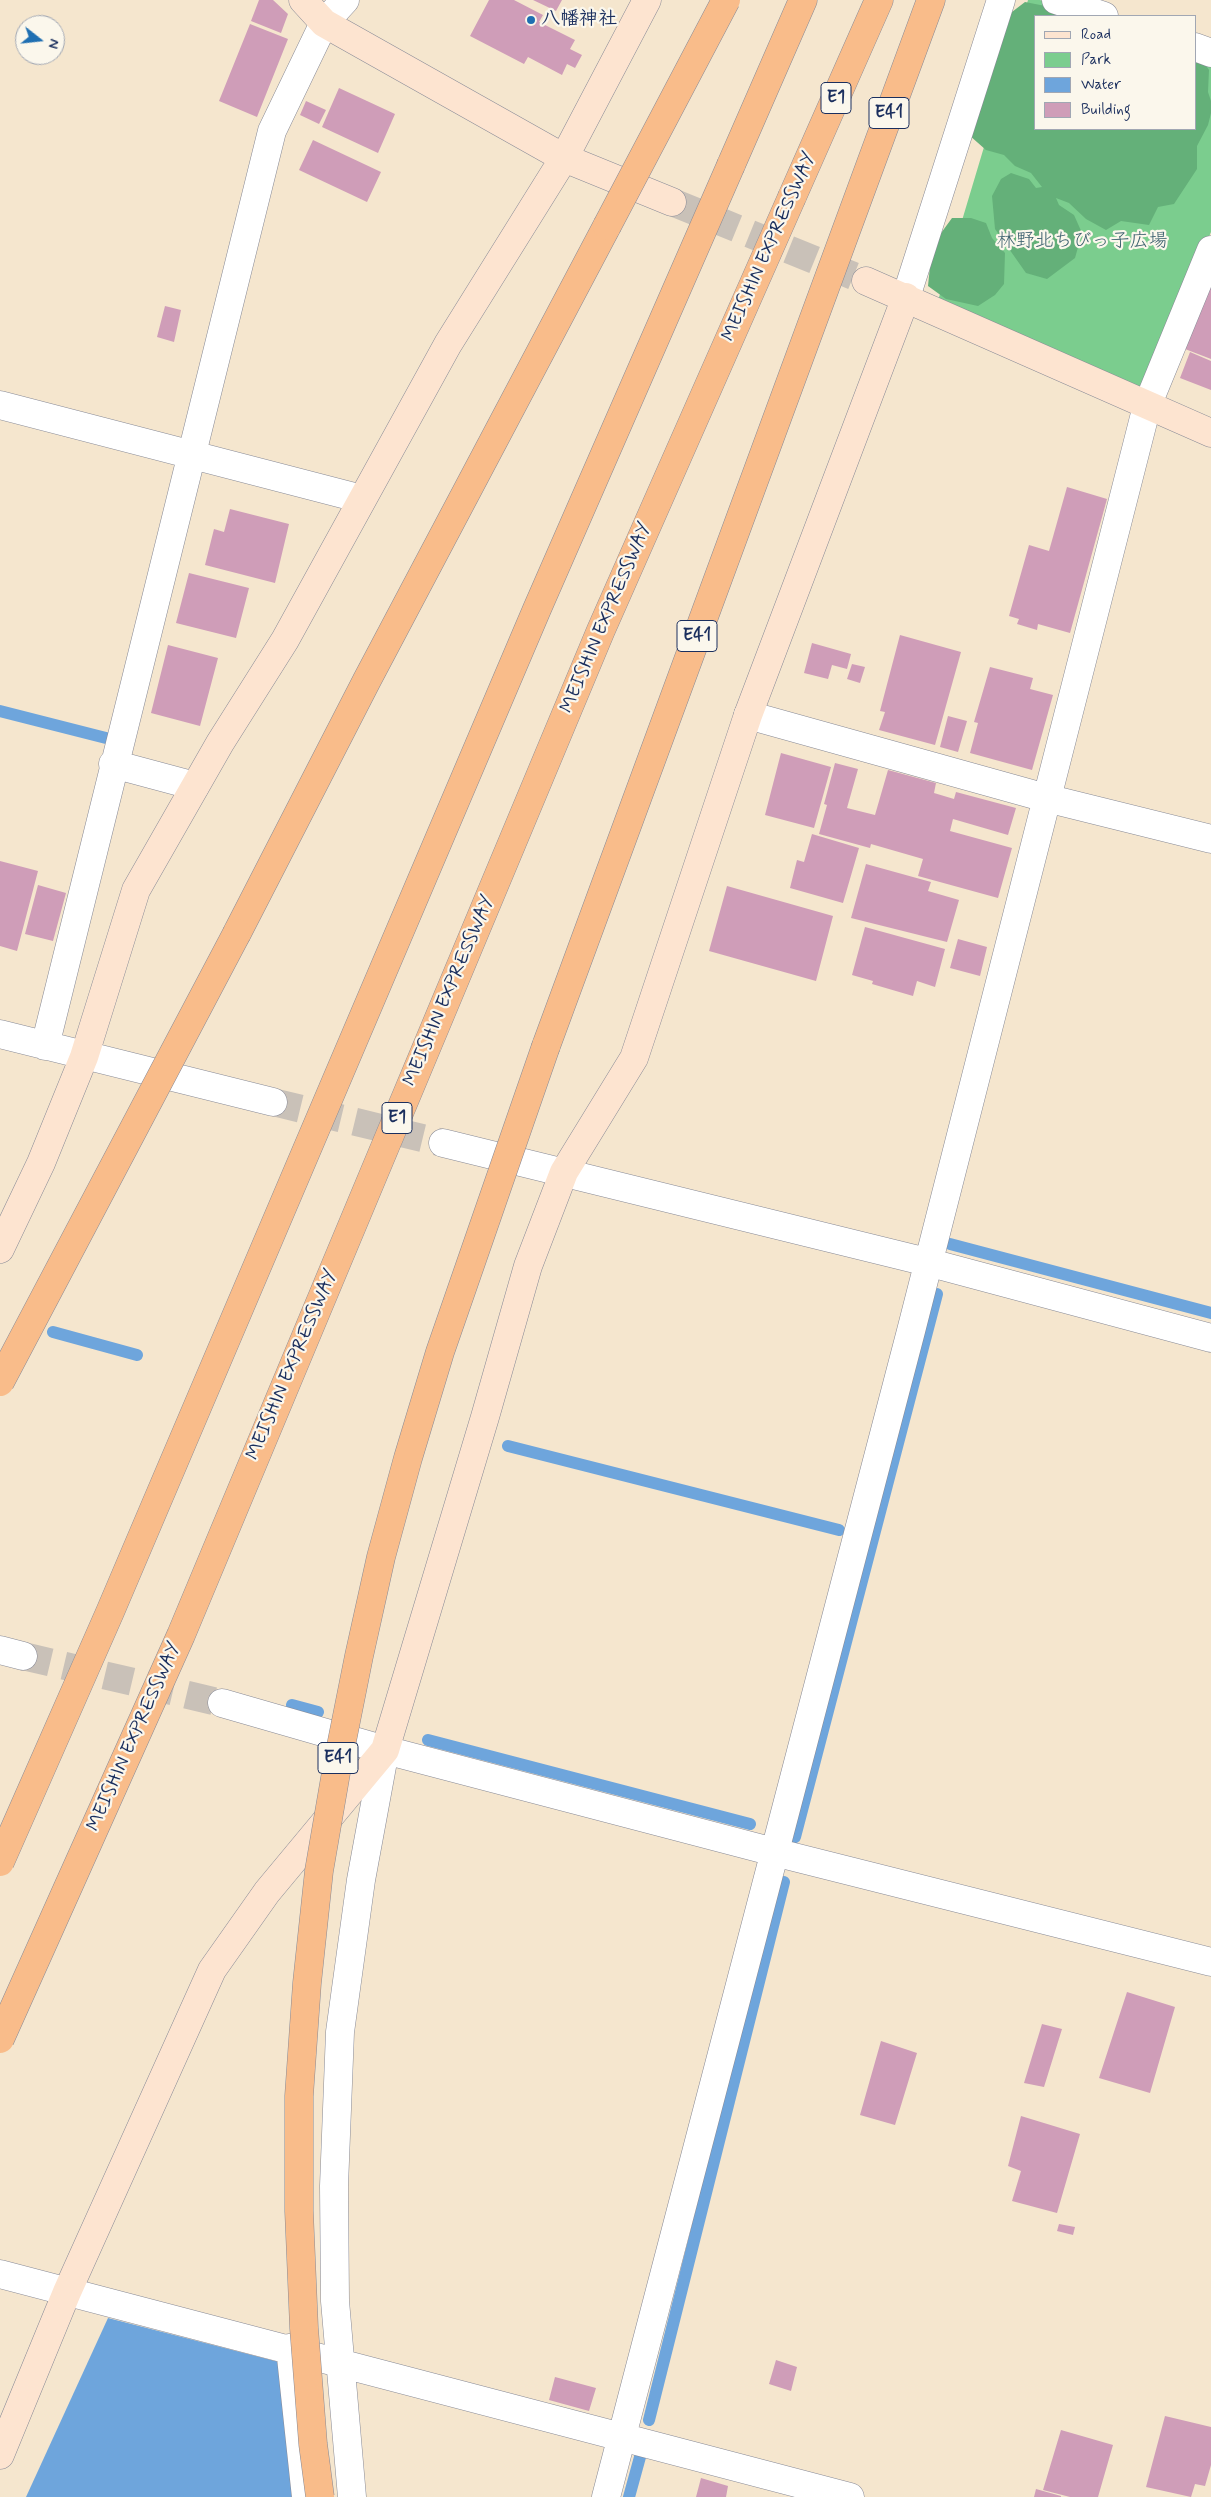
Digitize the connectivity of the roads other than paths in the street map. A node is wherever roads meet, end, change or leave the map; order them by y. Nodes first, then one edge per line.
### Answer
1 (303, 0) edge
2 (345, 0) edge
3 (647, 0) edge
4 (726, 0) edge
5 (803, 0) edge
6 (879, 0) edge
7 (931, 0) edge
8 (1001, 0) edge
9 (1056, 0) edge
10 (1101, 15) edge
11 (324, 23) junction
12 (1196, 47) edge
13 (1211, 53) edge
14 (564, 158) junction
15 (672, 202) tunnel mouth
16 (1211, 250) edge
17 (866, 281) tunnel mouth
18 (906, 297) junction
19 (0, 405) edge
20 (1147, 406) junction
21 (1211, 432) edge
22 (192, 456) junction
23 (362, 498) junction
24 (748, 715) junction
25 (113, 764) junction
26 (195, 786) junction
27 (1046, 798) junction
28 (1211, 839) edge
29 (0, 1034) edge
30 (45, 1046) junction
31 (84, 1057) junction
32 (273, 1102) tunnel mouth
33 (443, 1143) tunnel mouth
34 (564, 1172) junction
35 (0, 1249) edge
36 (928, 1262) junction
37 (1211, 1338) edge
38 (0, 1382) edge
39 (222, 1703) tunnel mouth
40 (385, 1750) junction
41 (774, 1852) junction
42 (0, 1862) edge
43 (1211, 1962) edge
44 (0, 2039) edge
45 (0, 2274) edge
46 (67, 2292) junction
47 (290, 2348) junction
48 (340, 2363) junction
49 (621, 2437) junction
50 (0, 2455) edge
51 (306, 2497) edge
52 (320, 2497) edge
53 (352, 2497) edge
54 (606, 2497) edge
55 (850, 2497) edge

1 - 11 street
2 - 11 street
3 - 14 street
4 - 38 highway, bridge
5 - 42 highway, bridge
6 - 44 highway, MEISHIN EXPRESSWAY / E1, bridge
7 - 52 highway, E41, bridge
8 - 18 street
9 - 10 street
11 - 14 street
11 - 22 street
12 - 13 street
14 - 15 street
14 - 23 street
16 - 20 street
17 - 18 street
18 - 20 street
18 - 24 street
19 - 22 street
20 - 21 street
20 - 27 street
22 - 23 street
22 - 25 street
23 - 26 street
24 - 27 street
24 - 34 street
25 - 26 street
25 - 30 street
26 - 31 street
27 - 28 street
27 - 36 street
29 - 30 street
30 - 31 street
31 - 32 street
31 - 35 street
33 - 34 street
34 - 36 street
34 - 40 street
36 - 37 street
36 - 41 street
39 - 40 street
40 - 41 street
40 - 46 street
40 - 48 street
41 - 43 street
41 - 49 street
45 - 46 street
46 - 47 street
46 - 50 street
47 - 48 street
47 - 51 street
48 - 49 street
48 - 53 street
49 - 54 street
49 - 55 street

